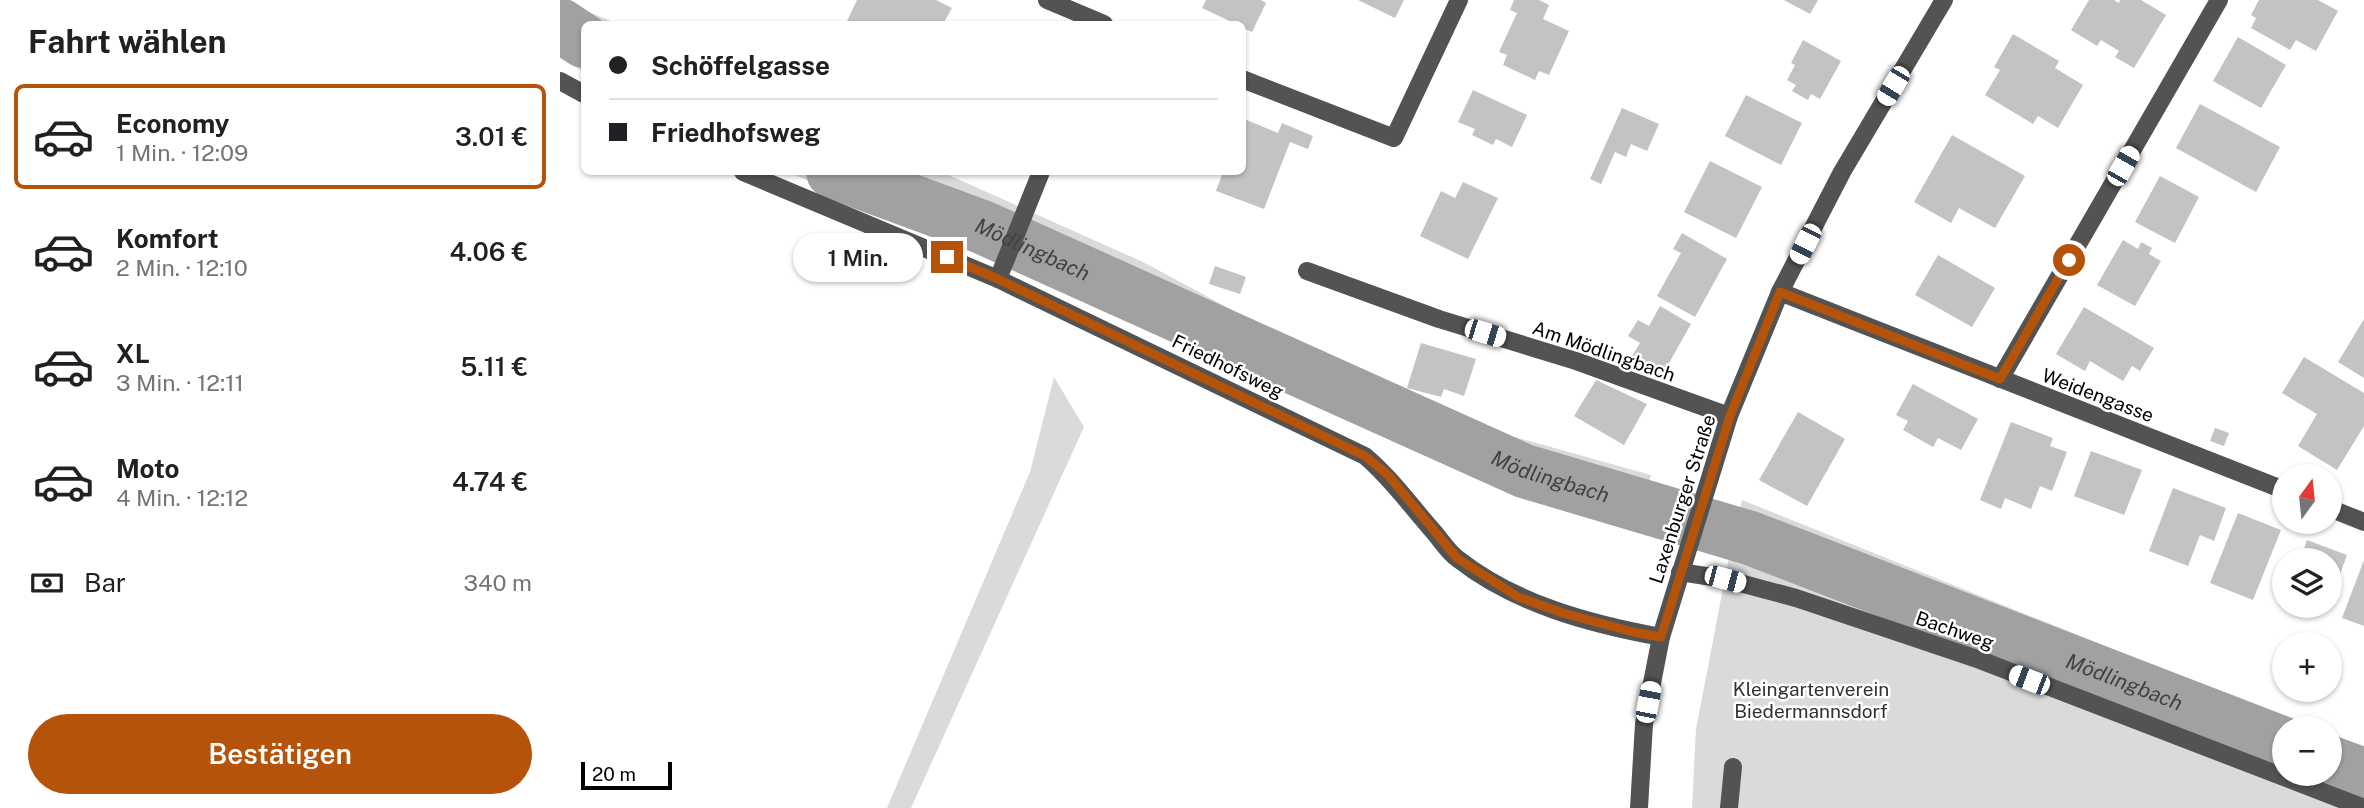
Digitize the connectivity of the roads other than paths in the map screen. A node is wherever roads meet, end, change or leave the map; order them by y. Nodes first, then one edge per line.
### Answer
1 (1047, 0) edge
2 (1459, 0) edge
3 (1944, 0) edge
4 (2219, 0) edge
5 (1097, 21) edge
6 (560, 81) edge
7 (1246, 81) edge
8 (581, 92) edge
9 (750, 175) edge
10 (1040, 175) edge
11 (1307, 271) dead end
12 (998, 279) junction
13 (1780, 292) junction
14 (2000, 379) junction
15 (1730, 416) junction
16 (2272, 485) edge
17 (2342, 511) edge
18 (2361, 515) edge
19 (1682, 567) junction
20 (1661, 637) junction
21 (1733, 767) dead end
22 (1639, 808) edge
23 (1730, 808) edge
24 (2364, 808) edge

1 - 5 street
2 - 7 street
3 - 13 street, Laxenburger Straße
4 - 14 street
6 - 8 street
9 - 12 street, Friedhofsweg
10 - 12 street
11 - 15 street, Am Mödlingbach
12 - 20 street, Friedhofsweg
13 - 14 street, Weidengasse
13 - 15 street, Laxenburger Straße
14 - 16 street, Weidengasse
15 - 19 street, Laxenburger Straße
17 - 18 street
19 - 20 street, Laxenburger Straße
19 - 24 street, Bachweg
20 - 22 street, Laxenburger Straße
21 - 23 street

